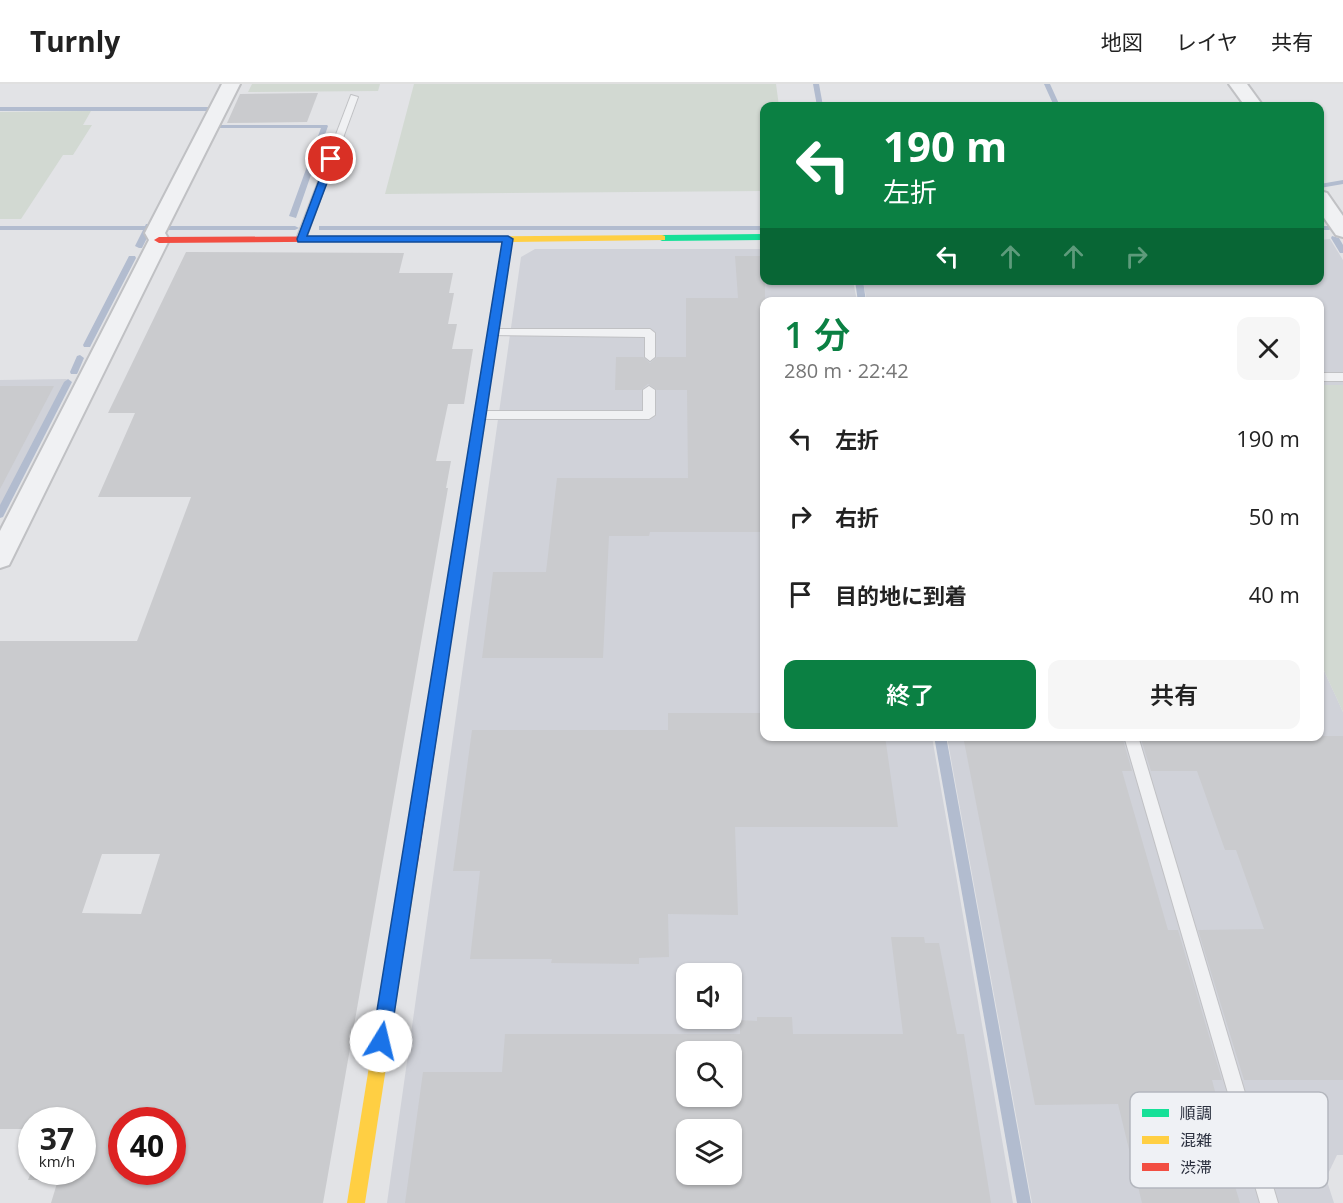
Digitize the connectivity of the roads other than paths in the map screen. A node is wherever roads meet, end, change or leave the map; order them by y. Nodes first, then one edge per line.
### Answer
1 (231, 84) edge
2 (1238, 84) edge
3 (354, 97) dead end
4 (1251, 102) edge
5 (1324, 203) edge
6 (1343, 232) edge
7 (1324, 234) edge
8 (760, 237) edge
9 (302, 239) junction
10 (508, 239) junction
11 (159, 240) junction
12 (493, 333) junction
13 (650, 357) dead end
14 (1324, 377) edge
15 (1343, 377) edge
16 (649, 390) dead end
17 (480, 416) junction
18 (0, 557) edge
19 (1132, 741) edge
20 (1236, 1092) edge
21 (1265, 1188) edge
22 (356, 1203) edge
23 (1269, 1203) edge

1 - 11 street
2 - 4 street
3 - 9 lane
5 - 6 street
6 - 7 street
8 - 10 street
9 - 10 street
9 - 11 street
10 - 12 street
11 - 18 street
12 - 13 lane
12 - 17 street
14 - 15 lane
16 - 17 lane
17 - 22 street
19 - 20 lane
21 - 23 lane

